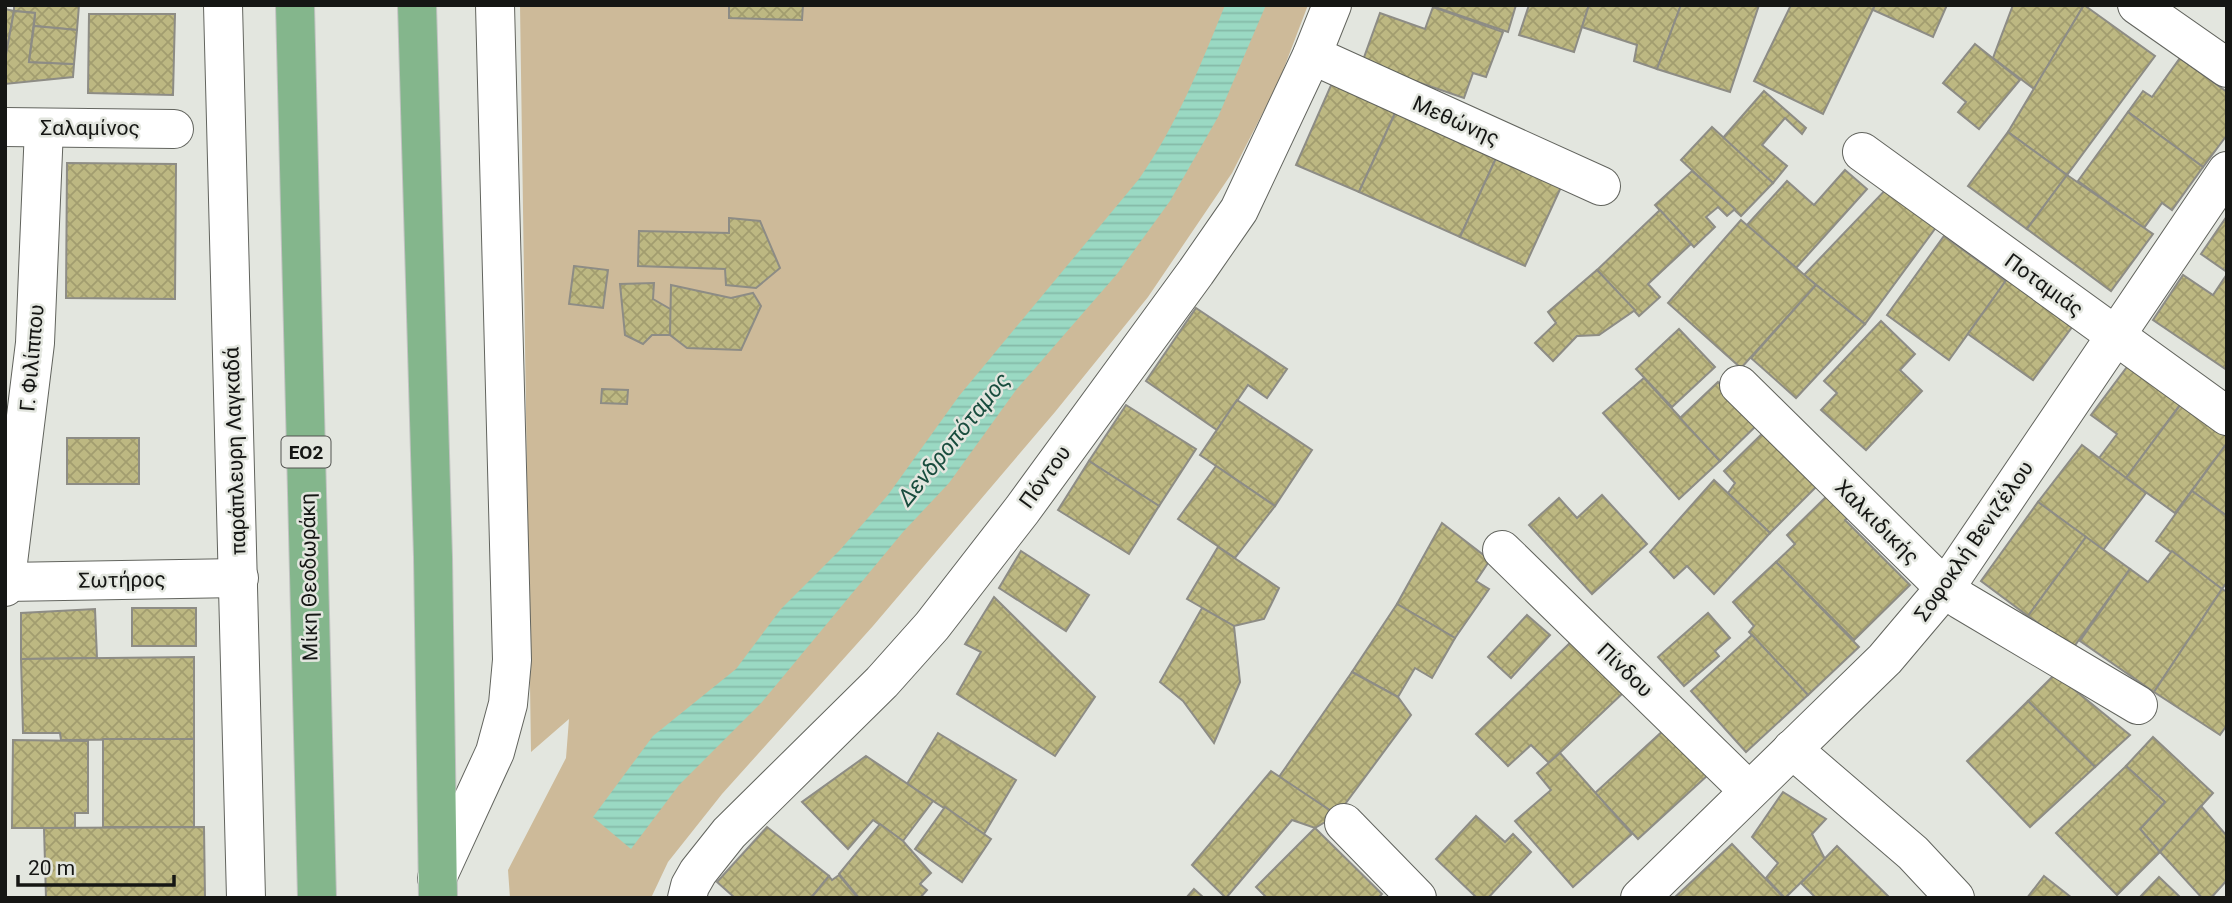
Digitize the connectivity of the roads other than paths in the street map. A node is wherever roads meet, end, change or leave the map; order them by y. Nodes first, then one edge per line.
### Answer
1 (223, 5) edge
2 (295, 5) edge
3 (417, 5) edge
4 (495, 5) edge
5 (1332, 5) edge
6 (2137, 5) edge
7 (1311, 55) junction
8 (2227, 68) edge
9 (5, 127) edge
10 (44, 128) junction
11 (174, 129) dead end
12 (1862, 152) dead end
13 (2227, 172) edge
14 (1601, 186) dead end
15 (2115, 336) junction
16 (1739, 385) dead end
17 (2227, 416) edge
18 (1502, 550) dead end
19 (239, 578) junction
20 (5, 584) edge
21 (1945, 588) junction
22 (2138, 705) dead end
23 (1792, 749) junction
24 (1748, 790) junction
25 (1344, 823) dead end
26 (438, 888) edge
27 (246, 898) edge
28 (317, 898) edge
29 (687, 898) edge
30 (1417, 898) edge
31 (1640, 898) edge
32 (1955, 898) edge

1 - 19 street, παράπλευρη Λαγκαδά
2 - 28 highway, Μίκη Θεοδωράκη / ΕΟ2
3 - 26 highway
4 - 26 street
5 - 7 street, Πόντου
6 - 8 street
7 - 14 street, Μεθώνης
7 - 29 street, Πόντου
9 - 10 street, Σαλαμίνος
10 - 11 street, Σαλαμίνος
10 - 20 street, Γ. Φιλίππου
12 - 15 street, Ποταμιάς
13 - 15 street, Σοφοκλή Βενιζέλου
15 - 17 street, Ποταμιάς
15 - 21 street, Σοφοκλή Βενιζέλου
16 - 21 street, Χαλκιδικής
18 - 24 street, Πίνδου
19 - 20 street, Σωτήρος
19 - 27 street, παράπλευρη Λαγκαδά
21 - 22 street, Χαλκιδικής
21 - 23 street, Σοφοκλή Βενιζέλου
23 - 24 street, Σοφοκλή Βενιζέλου
23 - 32 street
24 - 31 street, Σοφοκλή Βενιζέλου
25 - 30 street

